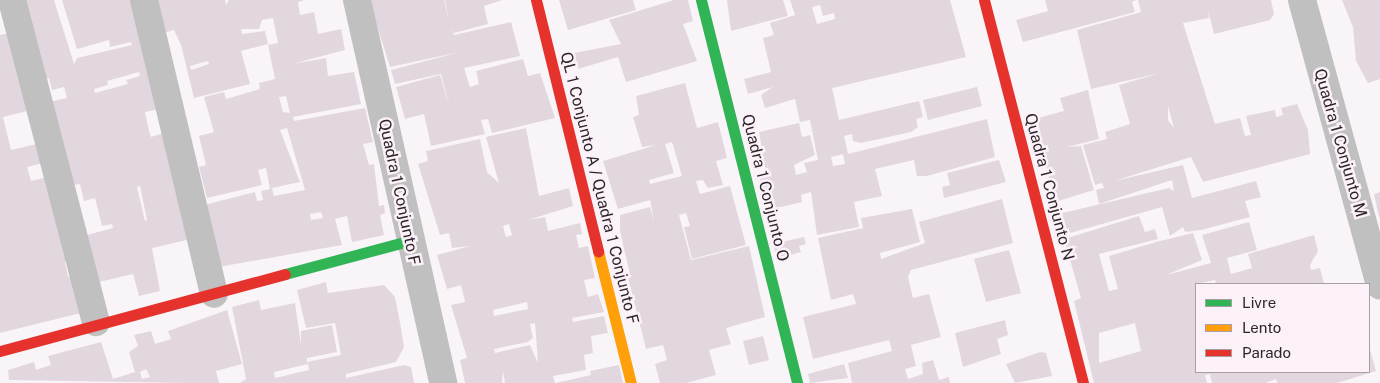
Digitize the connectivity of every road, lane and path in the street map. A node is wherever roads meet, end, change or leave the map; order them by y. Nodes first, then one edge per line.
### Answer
1 (12, 0) edge
2 (144, 0) edge
3 (357, 0) edge
4 (536, 0) edge
5 (701, 0) edge
6 (984, 0) edge
7 (1302, 0) edge
8 (408, 241) junction
9 (1380, 286) edge
10 (214, 294) junction
11 (96, 322) junction
12 (0, 350) edge
13 (443, 383) edge
14 (632, 383) edge
15 (797, 383) edge
16 (1084, 383) edge

1 - 11 street
2 - 10 street
3 - 8 street, Quadra 1 Conjunto F
4 - 14 street, QL 1 Conjunto A / Quadra 1 Conjunto F
5 - 15 street, Quadra 1 Conjunto O
6 - 16 street, Quadra 1 Conjunto N
7 - 9 street, Quadra 1 Conjunto M
8 - 10 street
8 - 13 street, Quadra 1 Conjunto F
10 - 11 street
11 - 12 street

